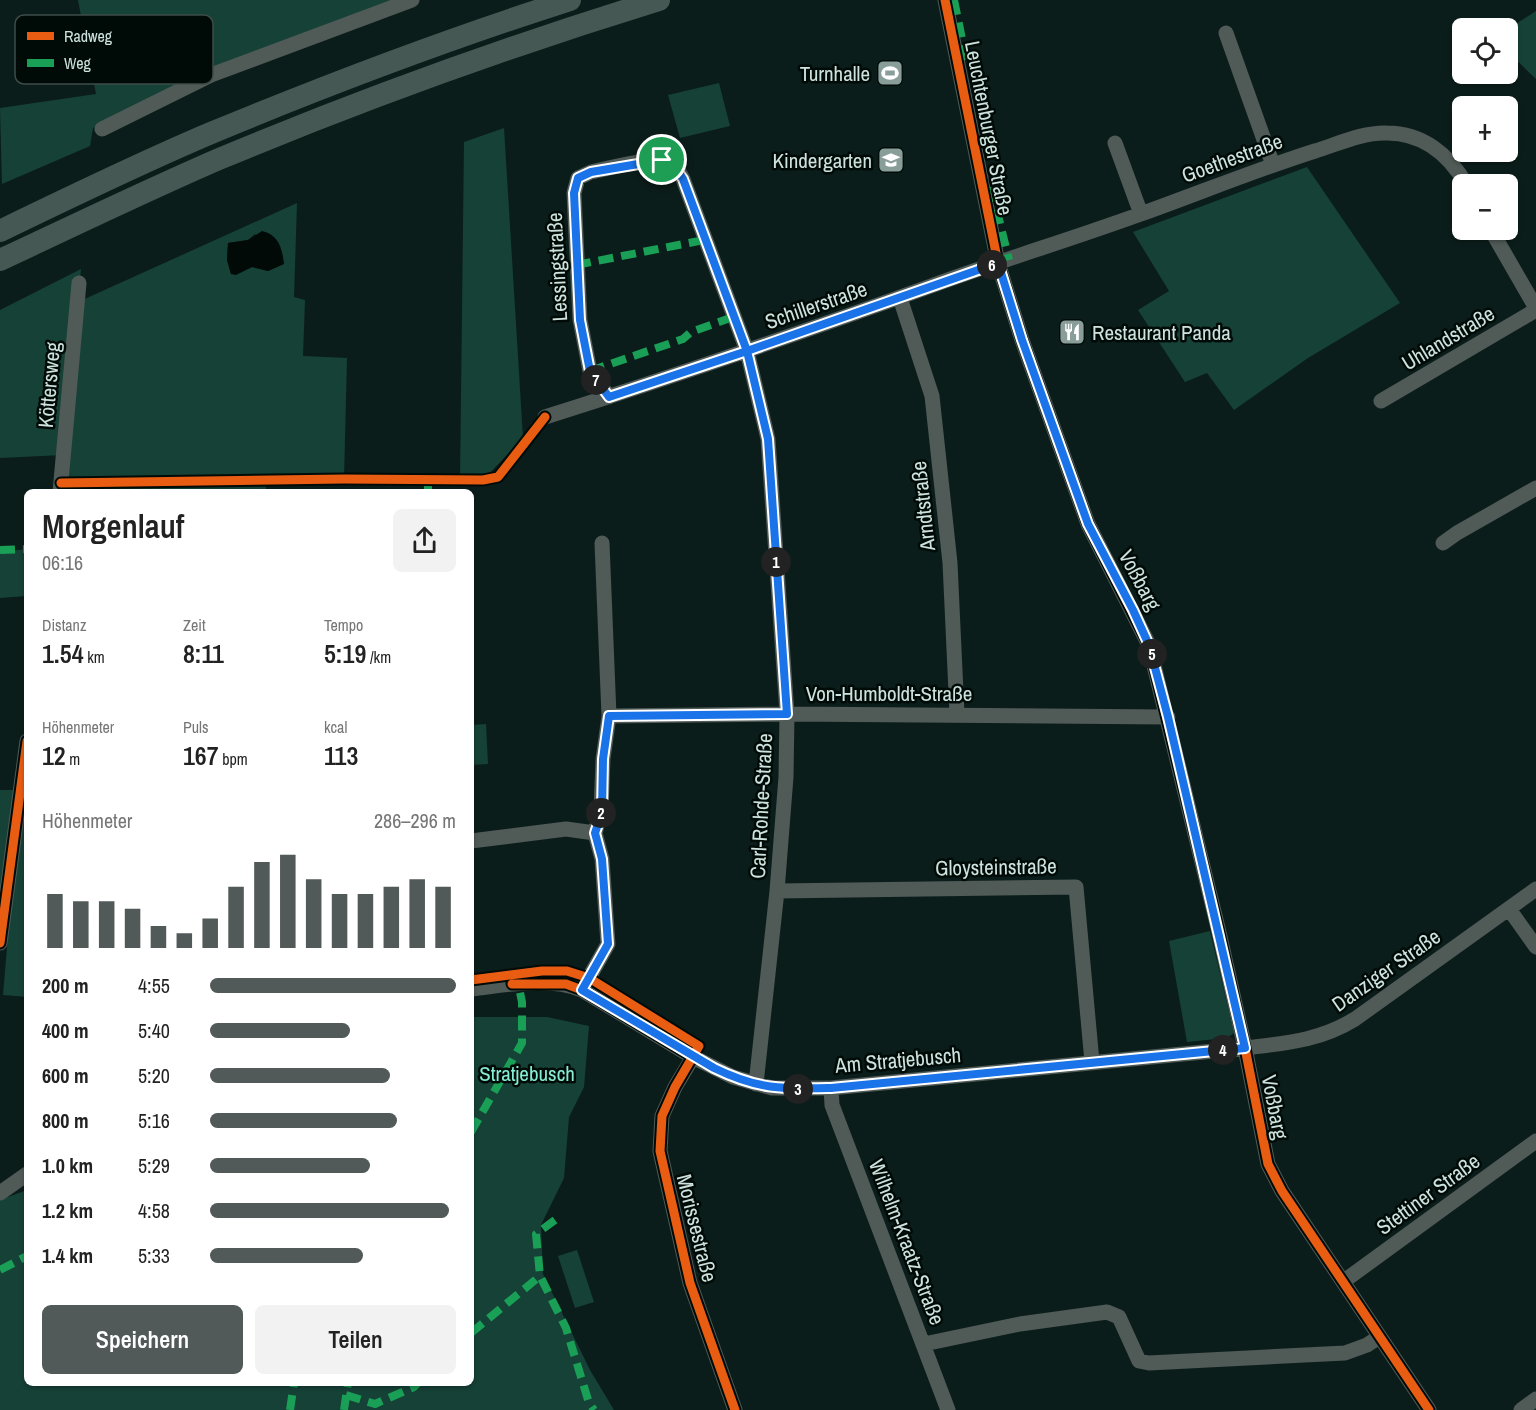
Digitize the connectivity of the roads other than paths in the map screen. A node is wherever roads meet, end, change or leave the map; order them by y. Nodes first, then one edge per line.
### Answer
1 (412, 0) edge
2 (570, 0) edge
3 (659, 0) edge
4 (945, 0) edge
5 (1226, 33) dead end
6 (213, 74) edge
7 (193, 84) edge
8 (102, 129) dead end
9 (1115, 142) dead end
10 (1273, 165) junction
11 (1460, 174) edge
12 (1141, 214) junction
13 (0, 231) edge
14 (1497, 240) edge
15 (0, 260) edge
16 (998, 263) junction
17 (79, 283) dead end
18 (900, 298) junction
19 (1536, 309) edge
20 (747, 351) junction
21 (609, 397) junction
22 (1381, 401) dead end
23 (545, 417) dead end
24 (1536, 488) edge
25 (60, 489) edge
26 (602, 543) dead end
27 (1443, 543) dead end
28 (787, 714) junction
29 (957, 714) junction
30 (609, 716) junction
31 (1168, 717) junction
32 (24, 763) edge
33 (595, 833) junction
34 (474, 840) edge
35 (1536, 890) edge
36 (777, 891) junction
37 (1509, 909) junction
38 (0, 943) edge
39 (1536, 947) edge
40 (474, 989) edge
41 (582, 990) junction
42 (1245, 1048) junction
43 (693, 1057) junction
44 (1092, 1062) junction
45 (756, 1084) junction
46 (831, 1088) junction
47 (1536, 1141) edge
48 (24, 1176) edge
49 (0, 1193) edge
50 (1344, 1281) junction
51 (1379, 1337) junction
52 (924, 1344) junction
53 (1536, 1399) edge
54 (735, 1410) edge
55 (948, 1410) edge
56 (1430, 1410) edge
57 (1521, 1410) edge

1 - 6 street
2 - 13 highway
3 - 15 highway
4 - 16 street, Leuchtenburger Straße
5 - 10 street
7 - 8 street
9 - 12 street
10 - 11 street, Goethestraße
10 - 12 street, Goethestraße
12 - 16 street, Goethestraße
14 - 19 street
16 - 18 street, Schillerstraße
16 - 31 street, Voßbarg
17 - 25 street, Köttersweg
18 - 20 street, Schillerstraße
18 - 29 street, Arndtstraße
19 - 22 street, Uhlandstraße
20 - 21 street, Schillerstraße
20 - 21 street, Lessingstraße
20 - 28 street, Carl-Rohde-Straße
21 - 23 street, Schillerstraße
24 - 27 street
26 - 30 street
28 - 29 street, Von-Humboldt-Straße
28 - 30 street, Von-Humboldt-Straße
28 - 36 street, Carl-Rohde-Straße
29 - 31 street, Von-Humboldt-Straße
30 - 33 street
31 - 42 street, Voßbarg
32 - 38 street
33 - 34 street
33 - 41 street
35 - 37 street, Danziger Straße
36 - 44 street, Gloysteinstraße
36 - 45 street, Carl-Rohde-Straße
37 - 39 street
37 - 42 street, Danziger Straße
40 - 41 street, Am Stratjebusch
41 - 43 street, Am Stratjebusch
42 - 44 street, Am Stratjebusch
42 - 50 street, Voßbarg
43 - 45 street, Am Stratjebusch
43 - 54 street, Morissestraße
44 - 46 street, Am Stratjebusch
45 - 46 street, Am Stratjebusch
46 - 52 street, Wilhelm-Kraatz-Straße
47 - 50 street, Stettiner Straße
48 - 49 street
50 - 51 street, Voßbarg
51 - 52 street
51 - 56 street, Voßbarg
52 - 55 street, Wilhelm-Kraatz-Straße
53 - 57 street

